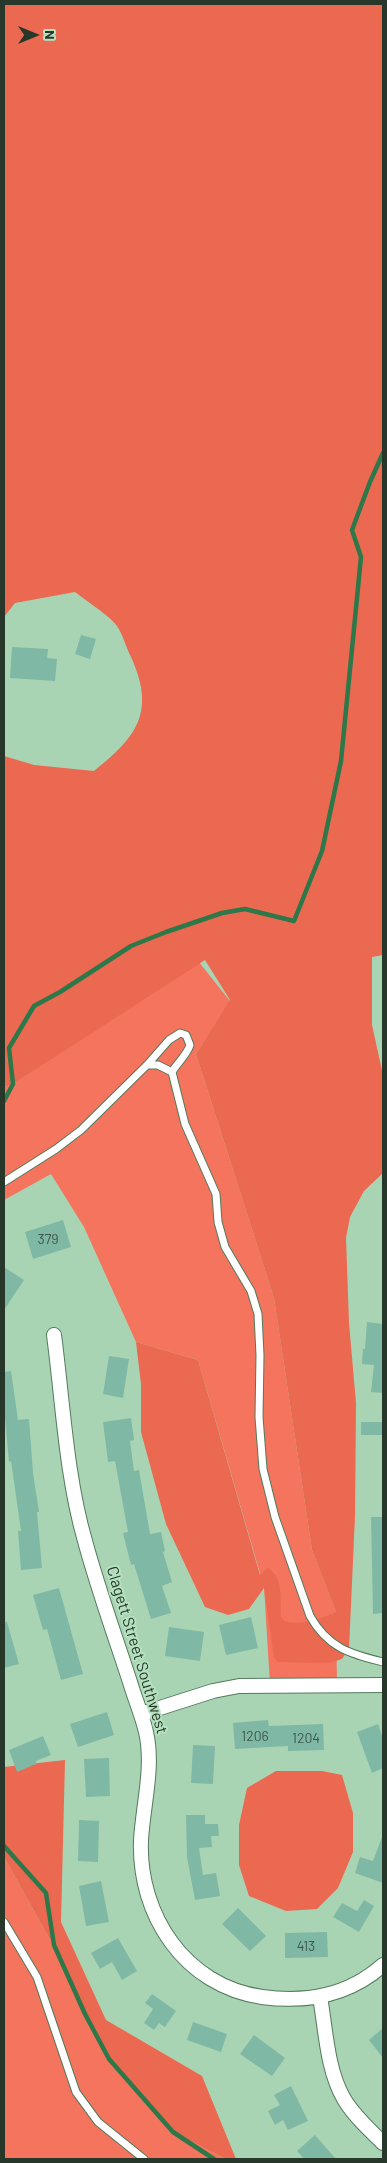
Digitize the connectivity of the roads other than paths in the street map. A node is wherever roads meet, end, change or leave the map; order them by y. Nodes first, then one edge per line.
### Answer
1 (147, 1065) junction
2 (172, 1072) junction
3 (4, 1182) edge
4 (54, 1335) dead end
5 (383, 1662) edge
6 (383, 1685) edge
7 (141, 1714) junction
8 (4, 1922) edge
9 (383, 1965) edge
10 (320, 1997) junction
11 (383, 2143) edge
12 (144, 2159) edge

1 - 2 lane
1 - 2 lane
1 - 3 lane
2 - 5 lane
4 - 7 street, Clagett Street Southwest
6 - 7 street
7 - 10 street, Clagett Street Southwest
8 - 12 lane
9 - 10 street, Clagett Street Southwest
10 - 11 street

